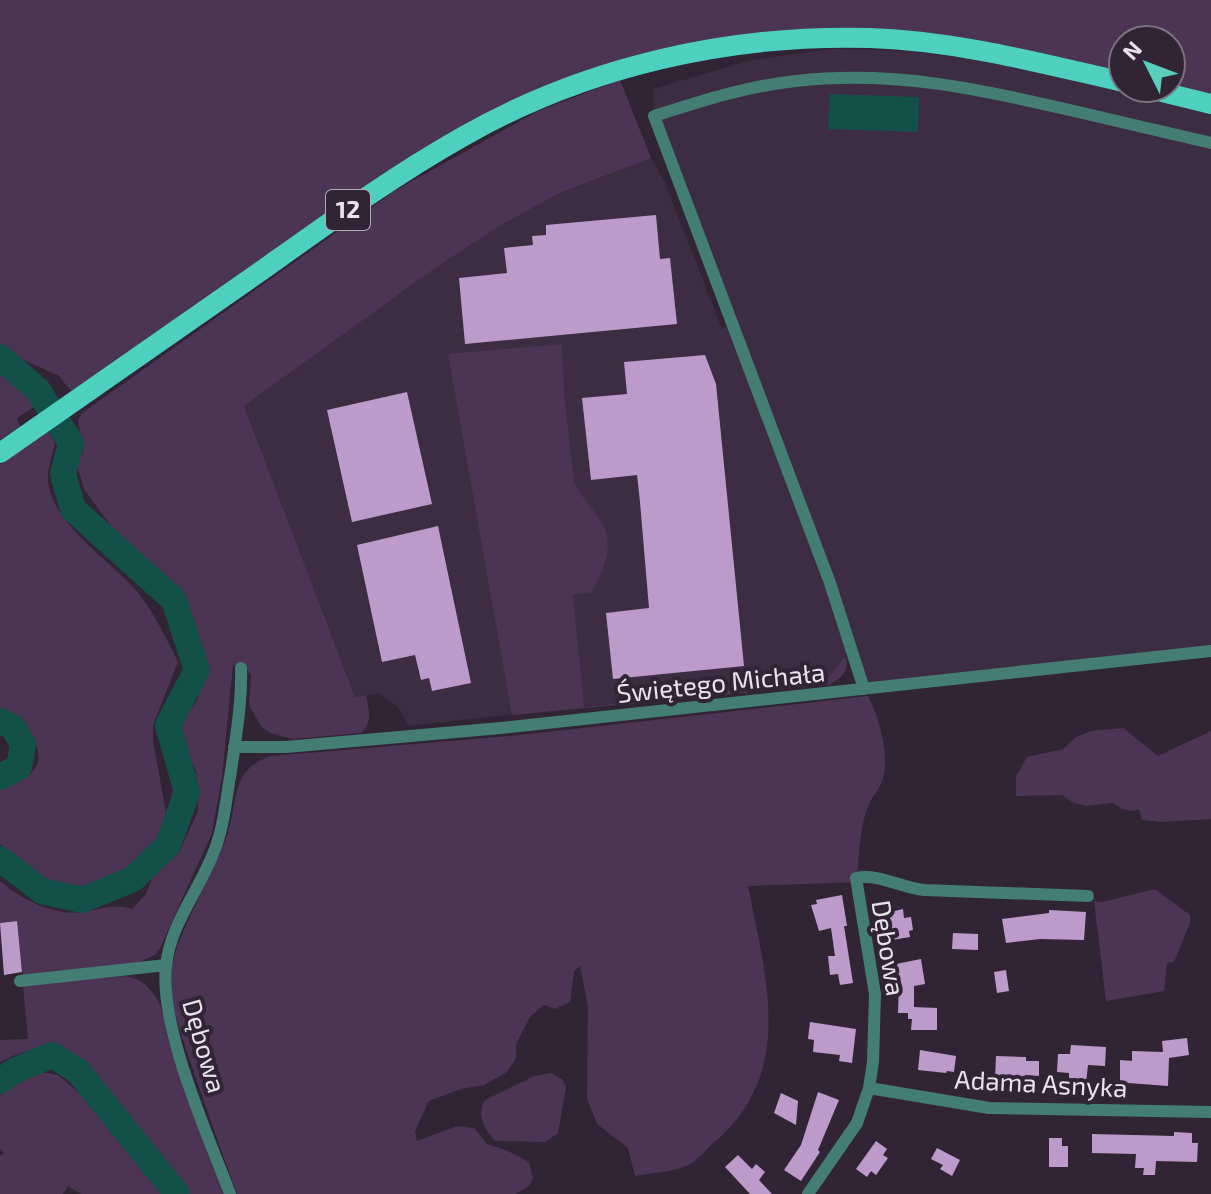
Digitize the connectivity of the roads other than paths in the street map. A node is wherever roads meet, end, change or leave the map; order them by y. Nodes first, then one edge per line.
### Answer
1 (1107, 78) edge
2 (1187, 98) edge
3 (1211, 104) edge
4 (1211, 143) edge
5 (0, 453) edge
6 (1211, 651) edge
7 (241, 668) dead end
8 (864, 689) junction
9 (234, 747) junction
10 (1088, 896) dead end
11 (166, 965) junction
12 (20, 981) dead end
13 (869, 1088) junction
14 (1211, 1112) edge
15 (230, 1194) edge
16 (808, 1194) edge

1 - 5 main road, 12
2 - 3 main road
4 - 8 street
6 - 8 street, Świętego Michała
7 - 9 street
8 - 9 street, Świętego Michała
9 - 11 street, Dębowa
10 - 13 street, Dębowa
11 - 12 street
11 - 15 street, Dębowa
13 - 14 street, Adama Asnyka
13 - 16 street, Dębowa

